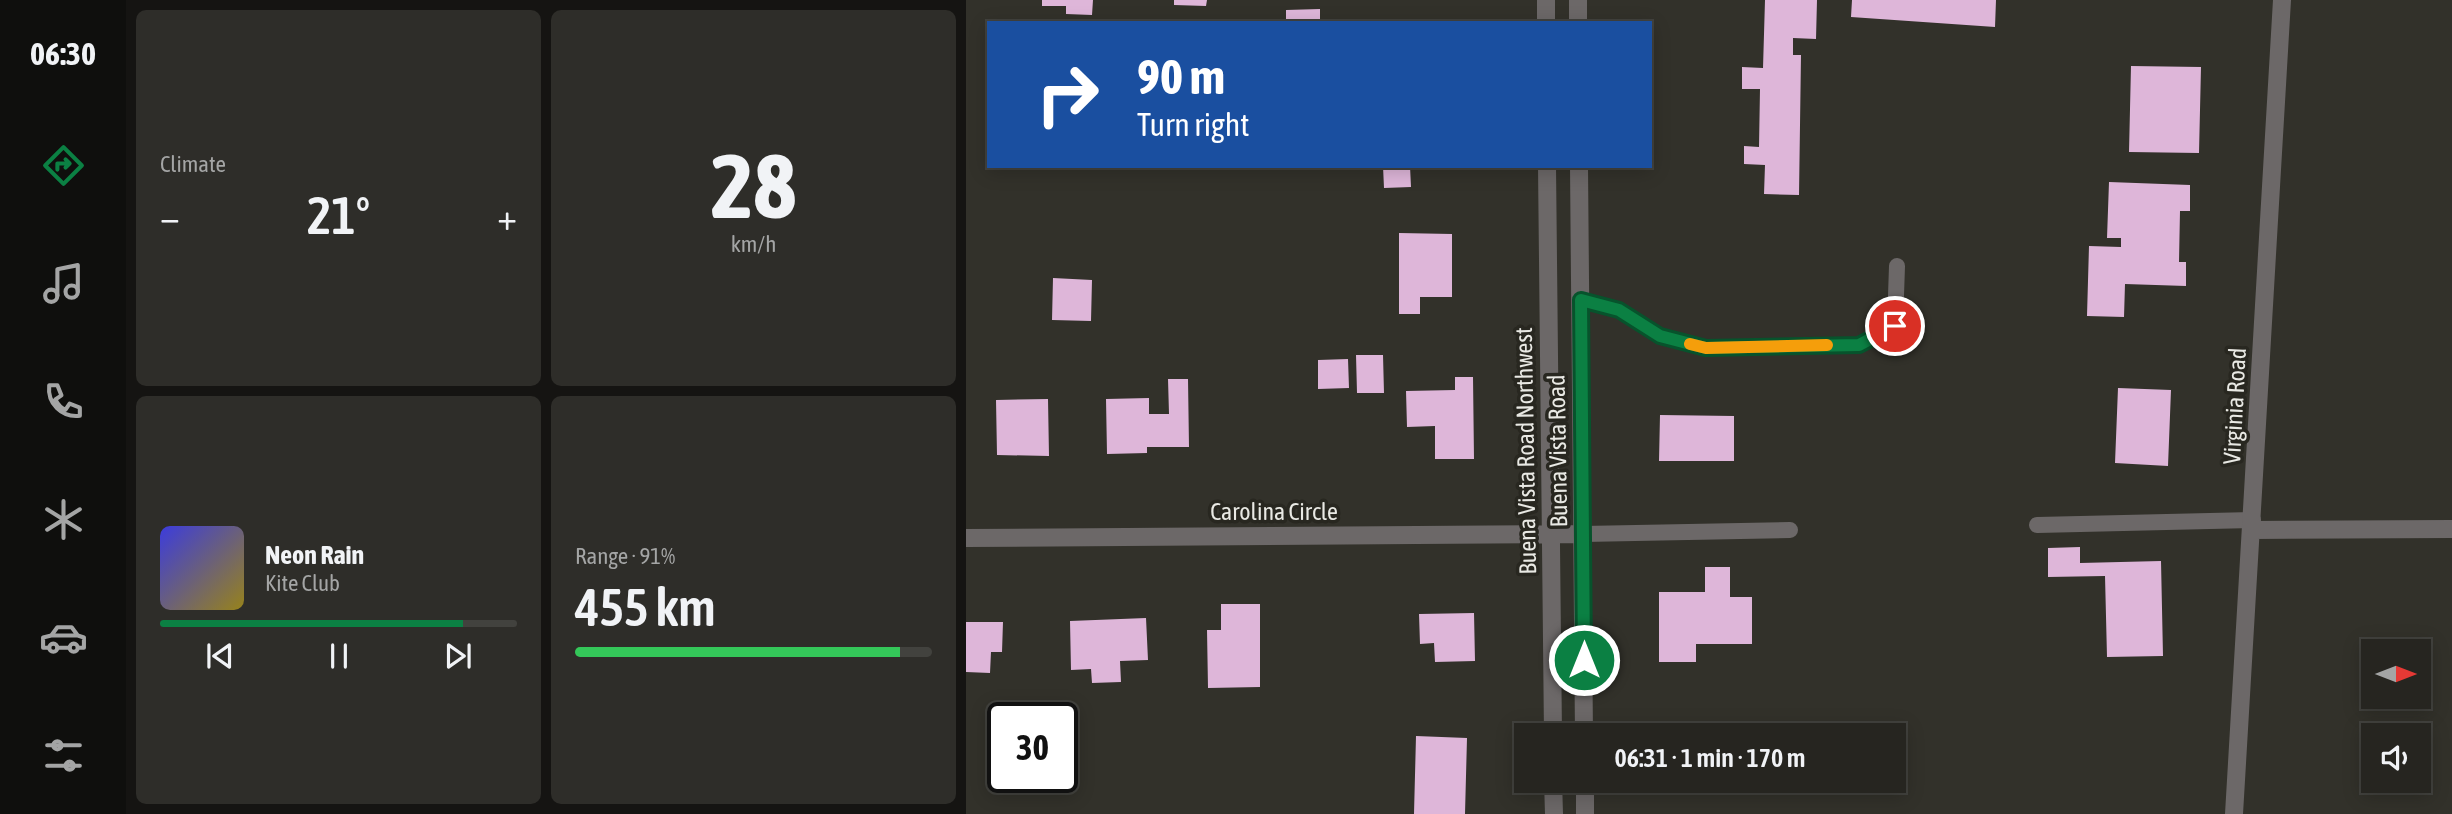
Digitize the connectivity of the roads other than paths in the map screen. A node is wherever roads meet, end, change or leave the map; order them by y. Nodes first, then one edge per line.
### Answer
1 (1546, 0) edge
2 (1578, 0) edge
3 (2282, 0) edge
4 (1546, 21) edge
5 (1578, 21) edge
6 (1547, 168) edge
7 (1579, 168) edge
8 (1897, 266) dead end
9 (1581, 300) junction
10 (2037, 525) dead end
11 (2253, 525) junction
12 (2452, 529) edge
13 (1790, 530) dead end
14 (1553, 534) junction
15 (1583, 534) junction
16 (966, 538) edge
17 (1553, 723) edge
18 (1584, 723) edge
19 (1553, 793) edge
20 (1584, 793) edge
21 (1554, 814) edge
22 (1585, 814) edge
23 (2234, 814) edge

1 - 4 street
2 - 5 street
3 - 11 street, Virginia Road
6 - 14 street, Buena Vista Road Northwest
7 - 9 street, Buena Vista Road
8 - 9 lane
9 - 15 street, Buena Vista Road
10 - 11 lane
11 - 12 street
11 - 23 street, Virginia Road
13 - 15 lane
14 - 15 street, Carolina Circle
14 - 16 street, Carolina Circle
14 - 17 street, Buena Vista Road Northwest
15 - 18 street, Buena Vista Road
19 - 21 street
20 - 22 street

